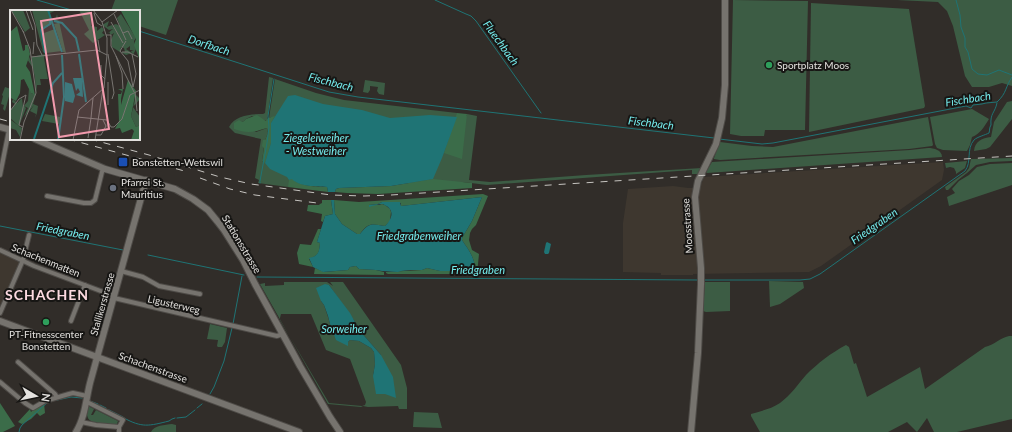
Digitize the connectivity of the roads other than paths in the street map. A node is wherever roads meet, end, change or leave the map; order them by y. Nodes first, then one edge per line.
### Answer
1 (725, 0) edge
2 (0, 127) edge
3 (10, 130) edge
4 (38, 140) edge
5 (103, 168) junction
6 (0, 175) edge
7 (146, 180) junction
8 (47, 196) dead end
9 (28, 235) dead end
10 (0, 250) edge
11 (23, 260) junction
12 (121, 271) junction
13 (85, 285) junction
14 (200, 294) dead end
15 (114, 297) junction
16 (0, 313) edge
17 (0, 321) edge
18 (71, 321) dead end
19 (283, 334) junction
20 (97, 357) junction
21 (18, 362) dead end
22 (0, 382) edge
23 (57, 397) junction
24 (88, 400) junction
25 (81, 422) junction
26 (119, 427) junction
27 (285, 430) edge
28 (76, 432) edge
29 (119, 432) edge
30 (299, 432) edge
31 (340, 432) edge
32 (691, 432) edge

1 - 32 main road, Moosstrasse
2 - 3 main road
3 - 6 street
4 - 5 main road, Stationsstrasse
5 - 7 main road, Stationsstrasse
5 - 8 street
7 - 12 main road, Stallikerstrasse
7 - 19 main road, Stationsstrasse
9 - 11 street
10 - 11 street, Schachenmatten
11 - 13 street, Schachenmatten
11 - 16 street
12 - 14 street
12 - 15 main road, Stallikerstrasse
13 - 15 street, Schachenmatten
13 - 18 street, Schachenmatten
15 - 19 street, Ligusterweg
15 - 20 main road, Stallikerstrasse
17 - 20 main road, Schachenstrasse
19 - 31 main road, Stationsstrasse
20 - 24 main road, Stallikerstrasse
20 - 27 main road, Schachenstrasse
21 - 23 street
22 - 23 street
23 - 24 street
24 - 25 main road, Stallikerstrasse
24 - 26 street
25 - 26 street
25 - 28 main road, Stallikerstrasse
26 - 29 street
27 - 30 main road, Schachenstrasse

